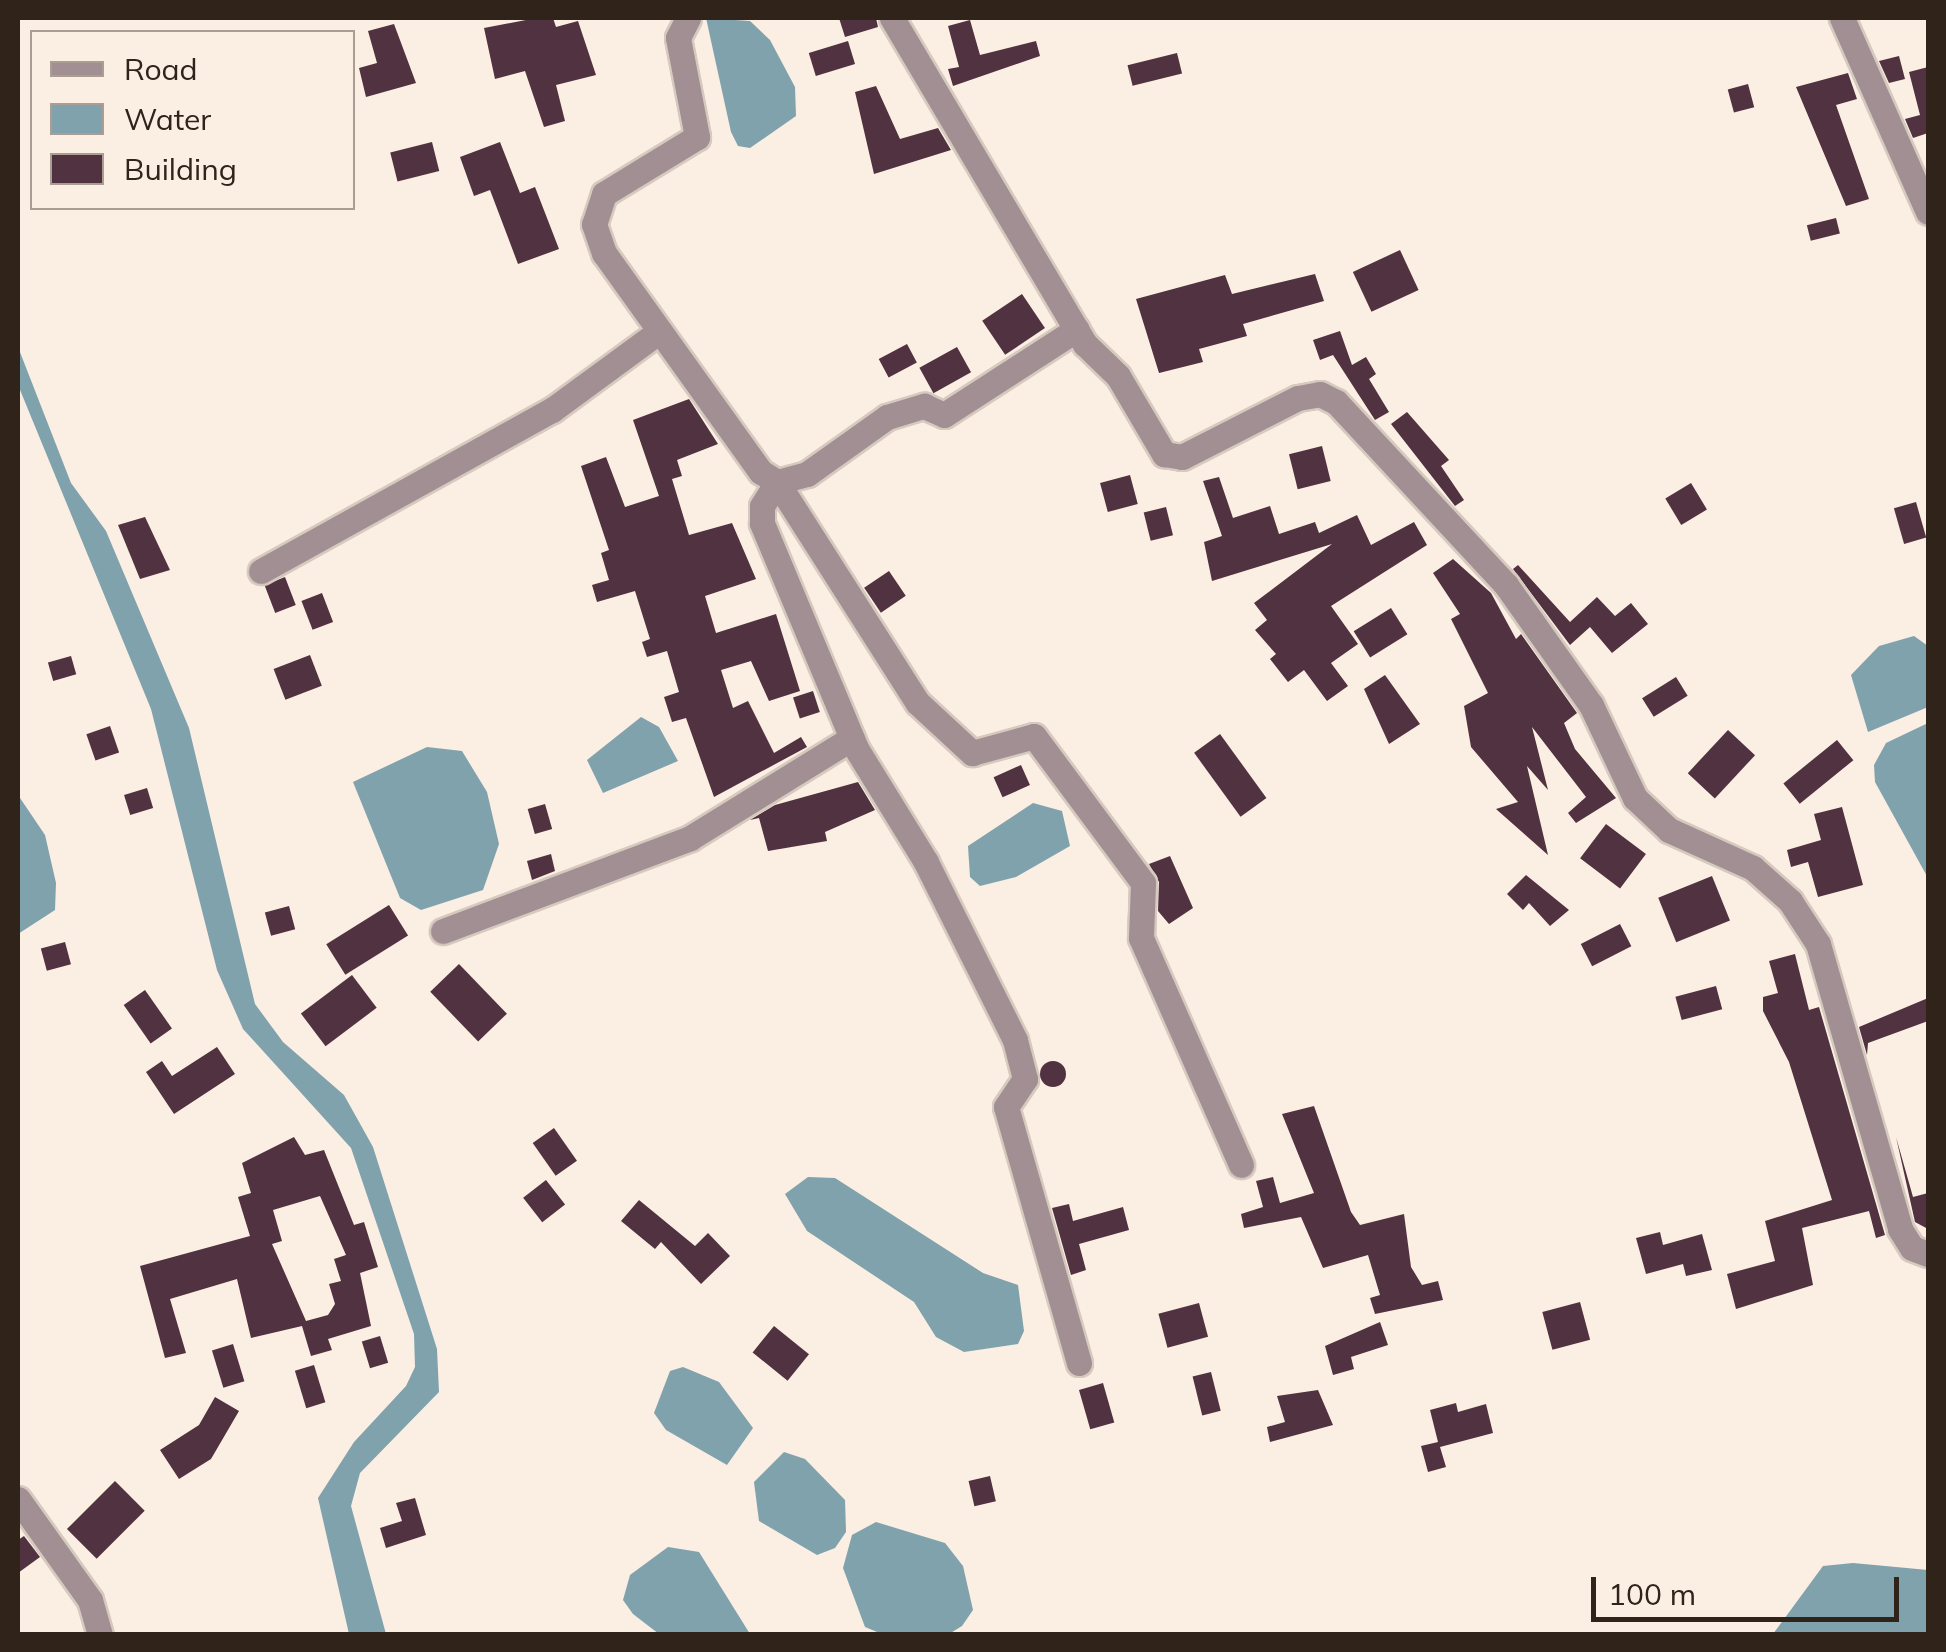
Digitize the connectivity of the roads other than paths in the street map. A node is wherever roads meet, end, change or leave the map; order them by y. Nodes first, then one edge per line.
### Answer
1 (688, 18) edge
2 (892, 18) edge
3 (1842, 18) edge
4 (1928, 212) edge
5 (1077, 329) junction
6 (658, 332) junction
7 (777, 482) junction
8 (262, 571) dead end
9 (852, 738) junction
10 (443, 931) dead end
11 (1241, 1164) dead end
12 (1928, 1254) edge
13 (1079, 1363) dead end
14 (18, 1499) edge
15 (100, 1634) edge

1 - 6 street
2 - 5 street
3 - 4 street
5 - 7 street
5 - 12 street
6 - 7 street
6 - 8 street
7 - 9 street
7 - 11 street
9 - 10 street
9 - 13 street
14 - 15 street

